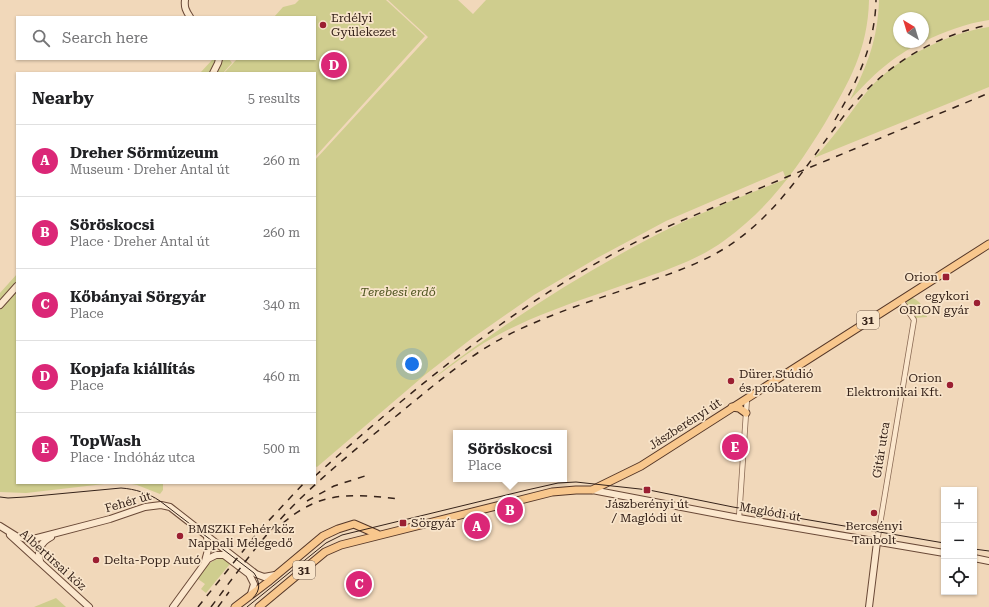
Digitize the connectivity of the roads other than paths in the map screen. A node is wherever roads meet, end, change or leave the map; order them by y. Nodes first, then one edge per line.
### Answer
1 (184, 3) edge
2 (189, 16) edge
3 (219, 60) edge
4 (214, 72) edge
5 (989, 244) edge
6 (16, 287) edge
7 (901, 300) junction
8 (0, 305) edge
9 (747, 397) junction
10 (732, 407) junction
11 (746, 413) junction
12 (592, 490) junction
13 (739, 518) junction
14 (94, 523) junction
15 (358, 525) junction
16 (2, 527) edge
17 (207, 535) junction
18 (378, 535) junction
19 (351, 542) junction
20 (877, 542) junction
21 (941, 553) edge
22 (977, 559) edge
23 (40, 561) junction
24 (989, 561) edge
25 (205, 562) junction
26 (278, 574) junction
27 (252, 594) junction
28 (89, 607) edge
29 (173, 607) edge
30 (235, 607) edge
31 (259, 607) edge
32 (869, 607) edge

1 - 2 main road
3 - 4 main road
5 - 7 main road, Jászberényi út / 31
6 - 8 main road
7 - 9 main road, Jászberényi út / 31
7 - 20 street, Gitár utca
9 - 10 main road, Jászberényi út / 31
9 - 11 street
10 - 11 main road
10 - 12 main road, Jászberényi út / 31
11 - 13 street
12 - 13 main road, Maglódi út
12 - 18 main road, 31
13 - 20 main road, Maglódi út
14 - 16 main road, Fehér út
14 - 17 main road, Fehér út
14 - 23 main road, Fehér út
15 - 18 main road
15 - 19 main road
15 - 26 main road, 31
16 - 23 main road, Albertirsai köz
17 - 25 main road
17 - 26 main road, Fehér út
18 - 19 main road, 31
19 - 31 main road, 31
20 - 21 main road, Maglódi út
20 - 32 main road, Gitár utca
22 - 24 main road
23 - 28 main road, Albertirsai köz
25 - 27 main road
25 - 29 main road
26 - 27 main road, 31
27 - 30 main road, 31

